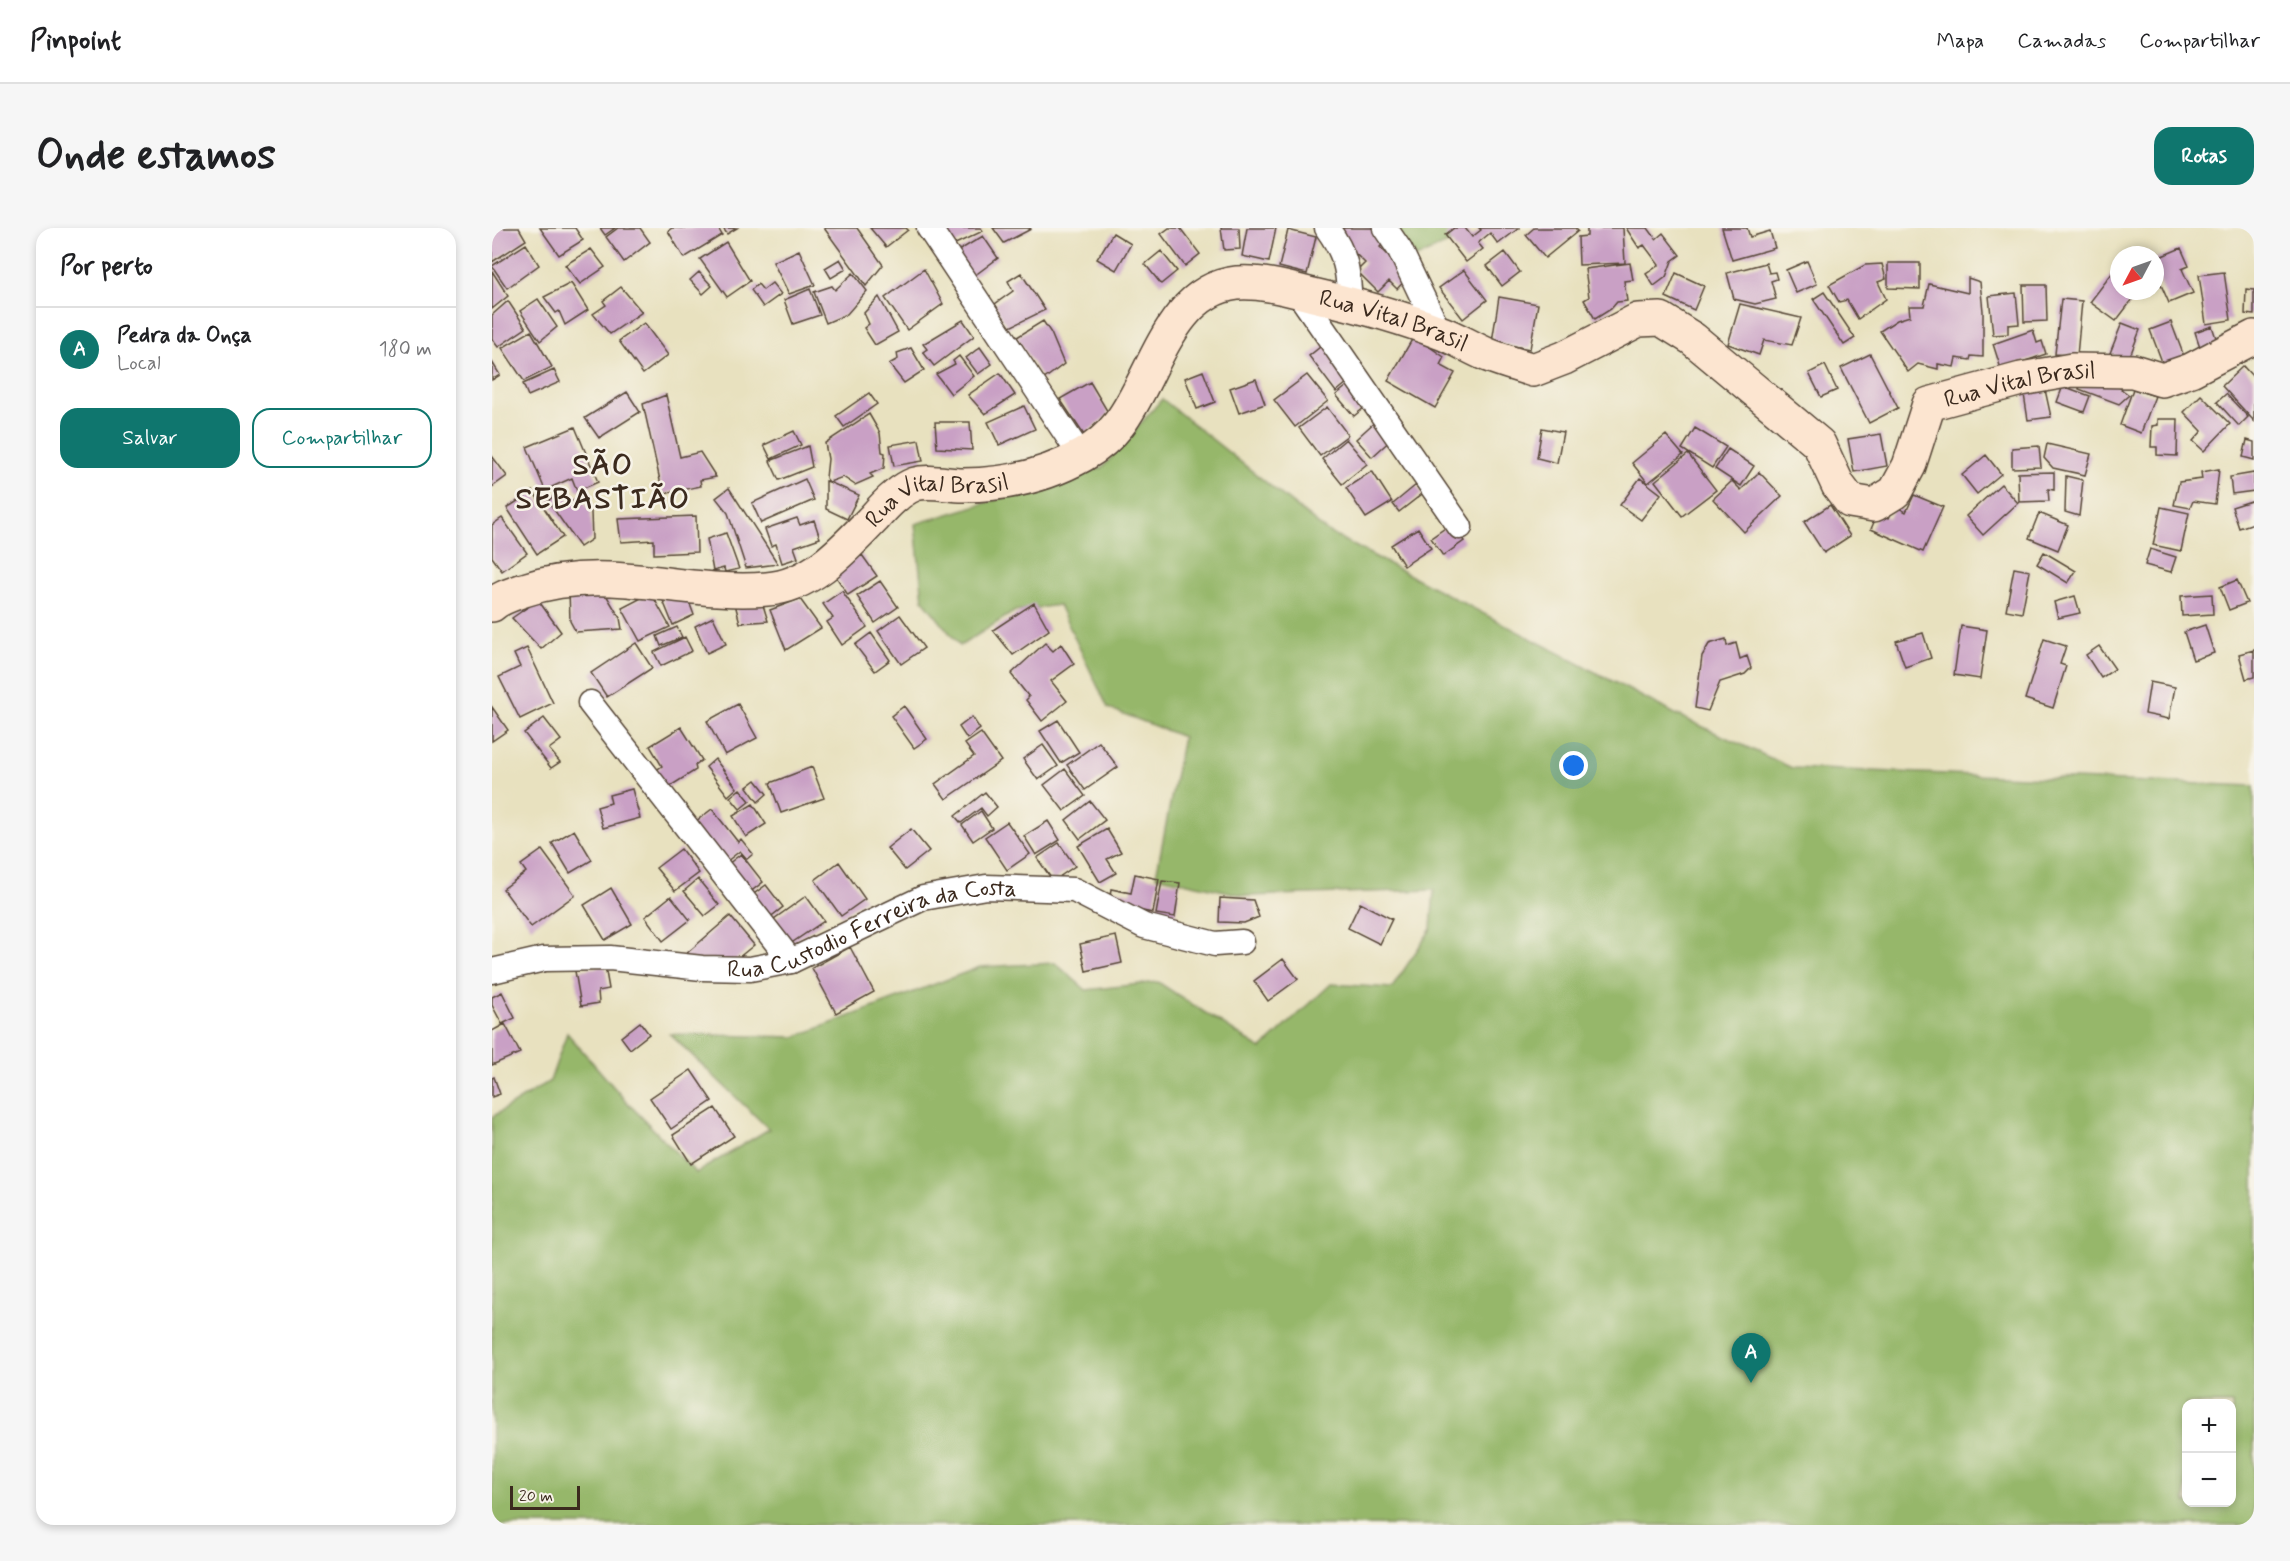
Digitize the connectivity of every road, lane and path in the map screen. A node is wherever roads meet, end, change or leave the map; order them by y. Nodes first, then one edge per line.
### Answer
1 (929, 228) edge
2 (1327, 228) edge
3 (1385, 228) edge
4 (1297, 291) junction
5 (1350, 303) junction
6 (1439, 332) junction
7 (2254, 337) edge
8 (1081, 456) junction
9 (1460, 527) dead end
10 (492, 605) edge
11 (590, 703) dead end
12 (1242, 942) dead end
13 (790, 961) junction
14 (492, 971) edge

1 - 8 street
2 - 5 street
3 - 6 street
4 - 5 street, Rua Vital Brasil
4 - 8 street, Rua Vital Brasil
4 - 9 street
5 - 6 street, Rua Vital Brasil
6 - 7 street, Rua Vital Brasil
8 - 10 street, Rua Vital Brasil
11 - 13 street
12 - 13 street, Rua Custodio Ferreira da Costa
13 - 14 street, Rua Custodio Ferreira da Costa

